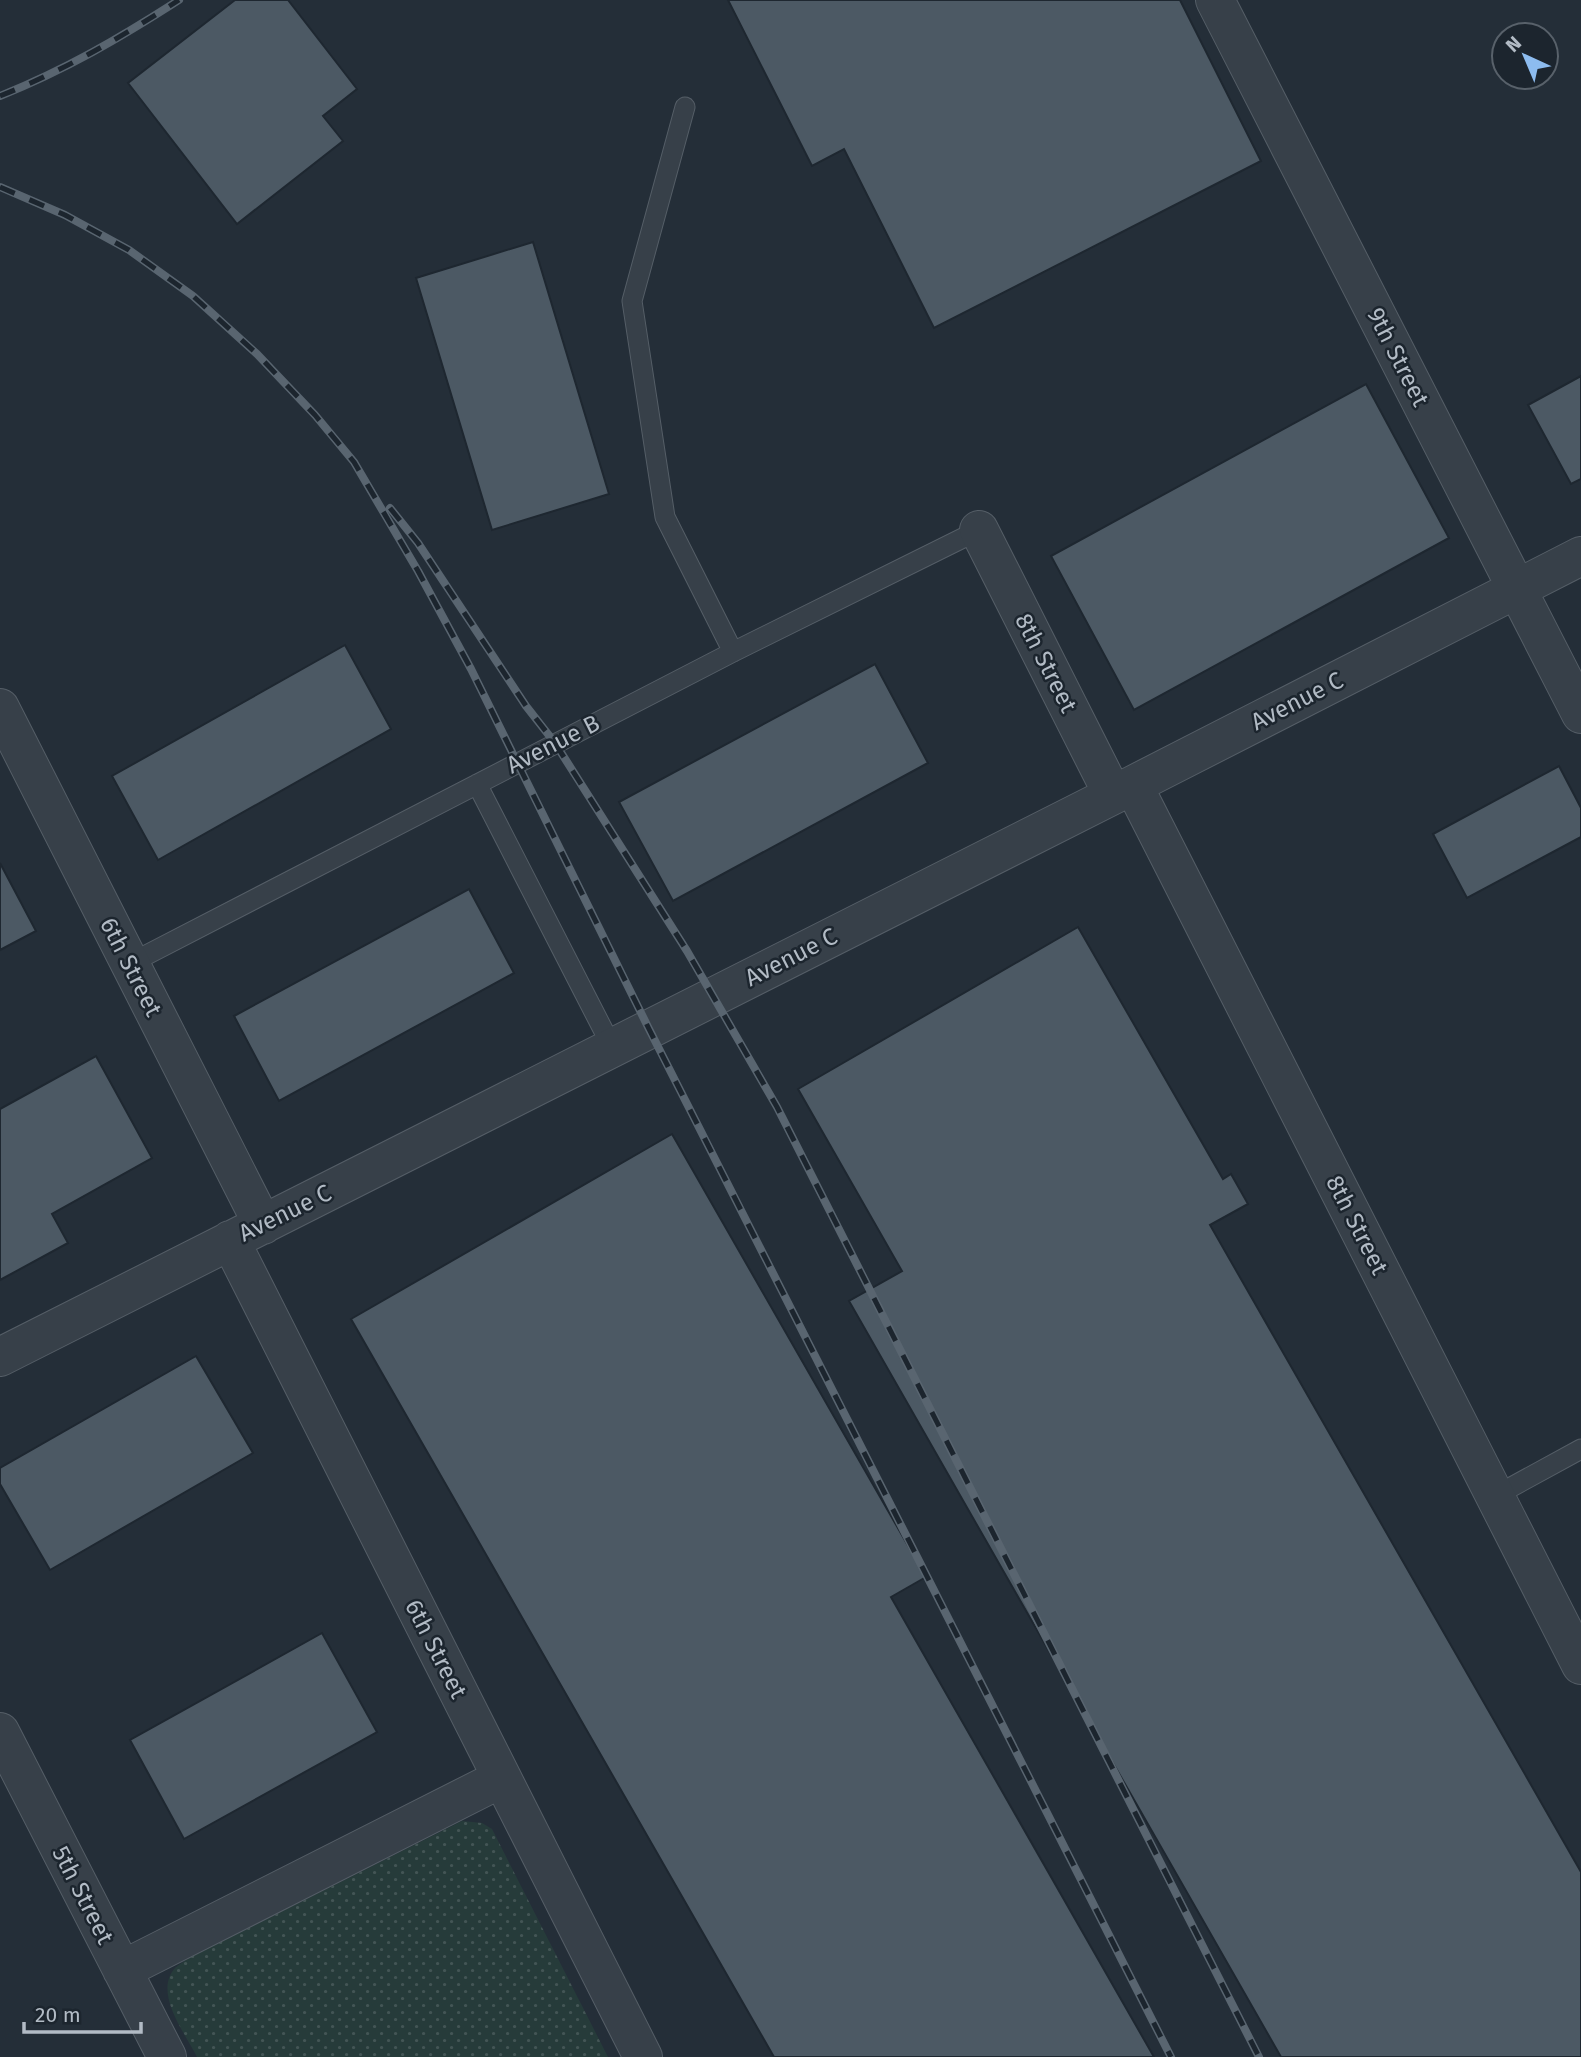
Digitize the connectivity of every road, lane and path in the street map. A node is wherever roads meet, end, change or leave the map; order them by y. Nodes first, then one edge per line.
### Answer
1 (1215, 0) edge
2 (685, 107) dead end
3 (979, 530) joint
4 (1581, 556) edge
5 (1516, 589) junction
6 (733, 652) junction
7 (1571, 671) edge
8 (0, 708) edge
9 (1581, 715) edge
10 (477, 783) junction
11 (1123, 790) junction
12 (130, 964) junction
13 (612, 1047) junction
14 (246, 1232) junction
15 (0, 1357) edge
16 (1581, 1449) edge
17 (1495, 1496) junction
18 (1581, 1665) edge
19 (0, 1732) edge
20 (502, 1778) junction
21 (122, 1970) junction
22 (167, 2057) edge
23 (643, 2057) edge

1 - 5 street, 9th Street
2 - 6 lane
3 - 6 lane, Avenue B
3 - 11 street, 8th Street
4 - 5 street, Avenue C
5 - 7 street, 9th Street
5 - 11 street, Avenue C
6 - 10 lane, Avenue B
7 - 9 street, 9th Street
8 - 12 street, 6th Street
10 - 12 lane, Avenue B
10 - 13 lane
11 - 13 street, Avenue C
11 - 17 street, 8th Street
12 - 14 street, 6th Street
13 - 14 street, Avenue C
14 - 15 street, Avenue C
14 - 20 street, 6th Street
16 - 17 lane
17 - 18 street, 8th Street
19 - 21 street, 5th Street
20 - 21 street
20 - 23 street, 6th Street
21 - 22 street, 5th Street

